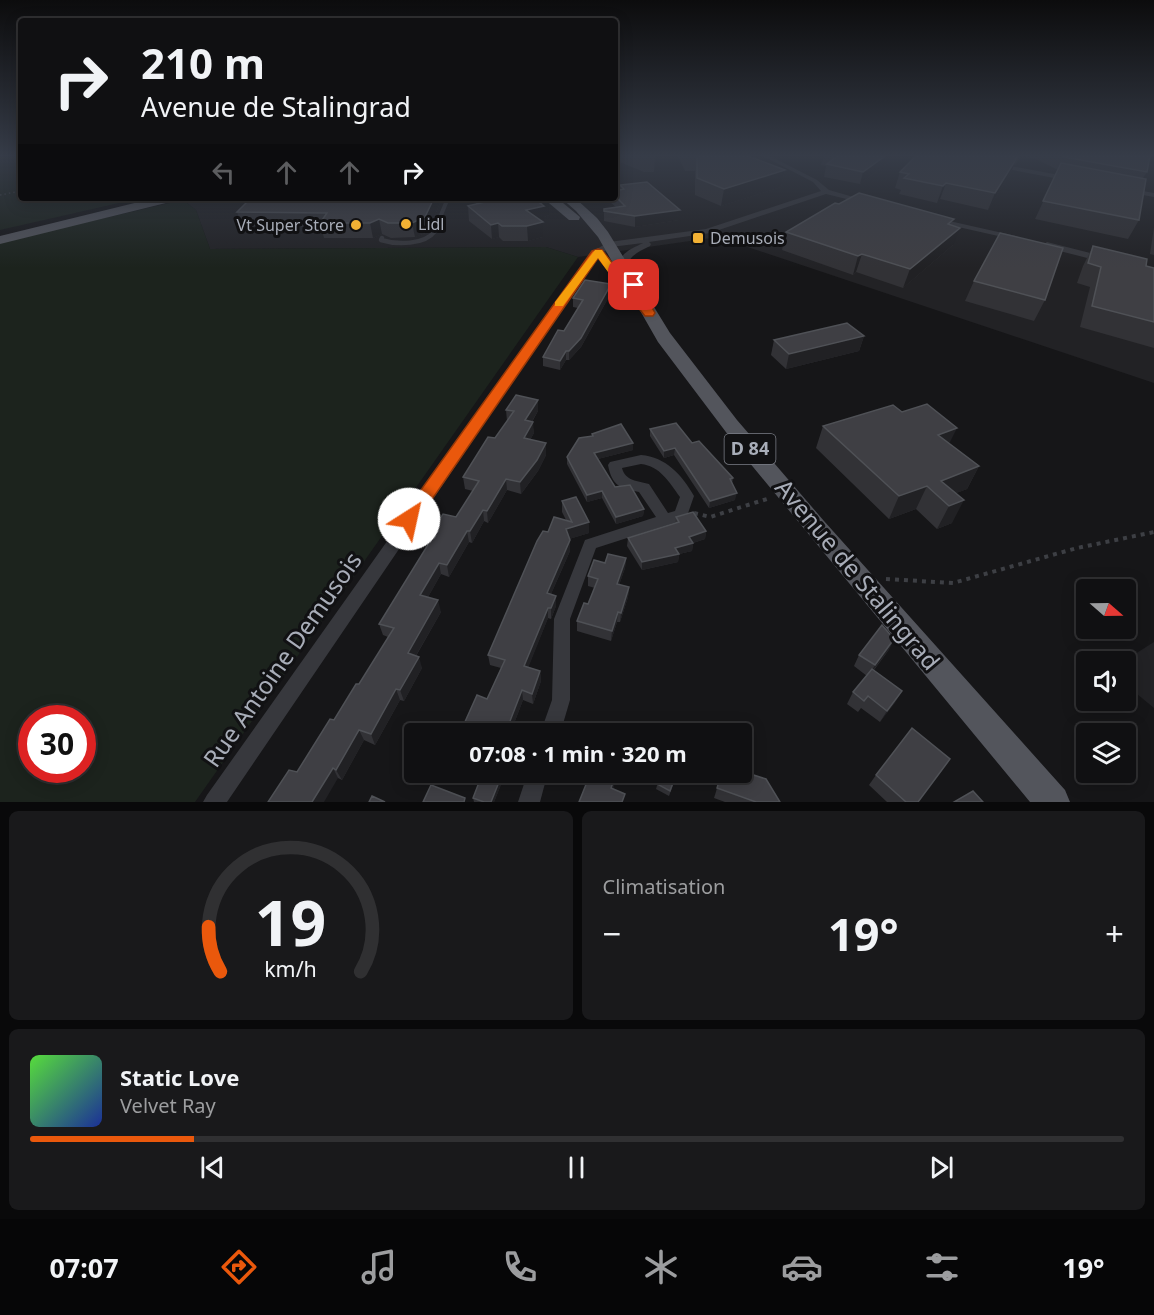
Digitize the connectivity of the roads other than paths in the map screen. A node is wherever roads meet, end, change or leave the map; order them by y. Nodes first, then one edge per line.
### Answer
1 (822, 193) edge
2 (832, 193) edge
3 (158, 201) edge
4 (168, 201) edge
5 (447, 201) edge
6 (553, 201) edge
7 (571, 201) edge
8 (875, 204) edge
9 (927, 217) edge
10 (92, 218) junction
11 (599, 230) junction
12 (695, 233) junction
13 (382, 238) dead end
14 (660, 238) junction
15 (0, 240) edge
16 (1029, 241) edge
17 (647, 244) junction
18 (1040, 244) edge
19 (607, 249) junction
20 (1108, 260) edge
21 (623, 266) junction
22 (649, 313) junction
23 (665, 520) junction
24 (554, 723) edge
25 (535, 783) edge
26 (214, 802) edge
27 (529, 802) edge
28 (1053, 802) edge

1 - 12 street
2 - 8 street
3 - 10 main road
4 - 10 main road
5 - 13 lane
6 - 19 main road, Avenue de Stalingrad / D 84
7 - 11 main road, Avenue de Stalingrad / D 84
9 - 16 street
10 - 15 main road
11 - 14 street
11 - 19 main road, Avenue de Stalingrad / D 84
12 - 14 street
12 - 17 street
14 - 19 street
17 - 19 street
17 - 21 street
18 - 20 street
19 - 21 main road, Avenue de Stalingrad / D 84
19 - 22 main road, Avenue de Stalingrad / D 84
19 - 26 street, Rue Antoine Demusois
21 - 22 main road, Avenue de Stalingrad / D 84
22 - 28 main road, Avenue de Stalingrad / D 84
23 - 23 street
23 - 24 street
25 - 27 street

